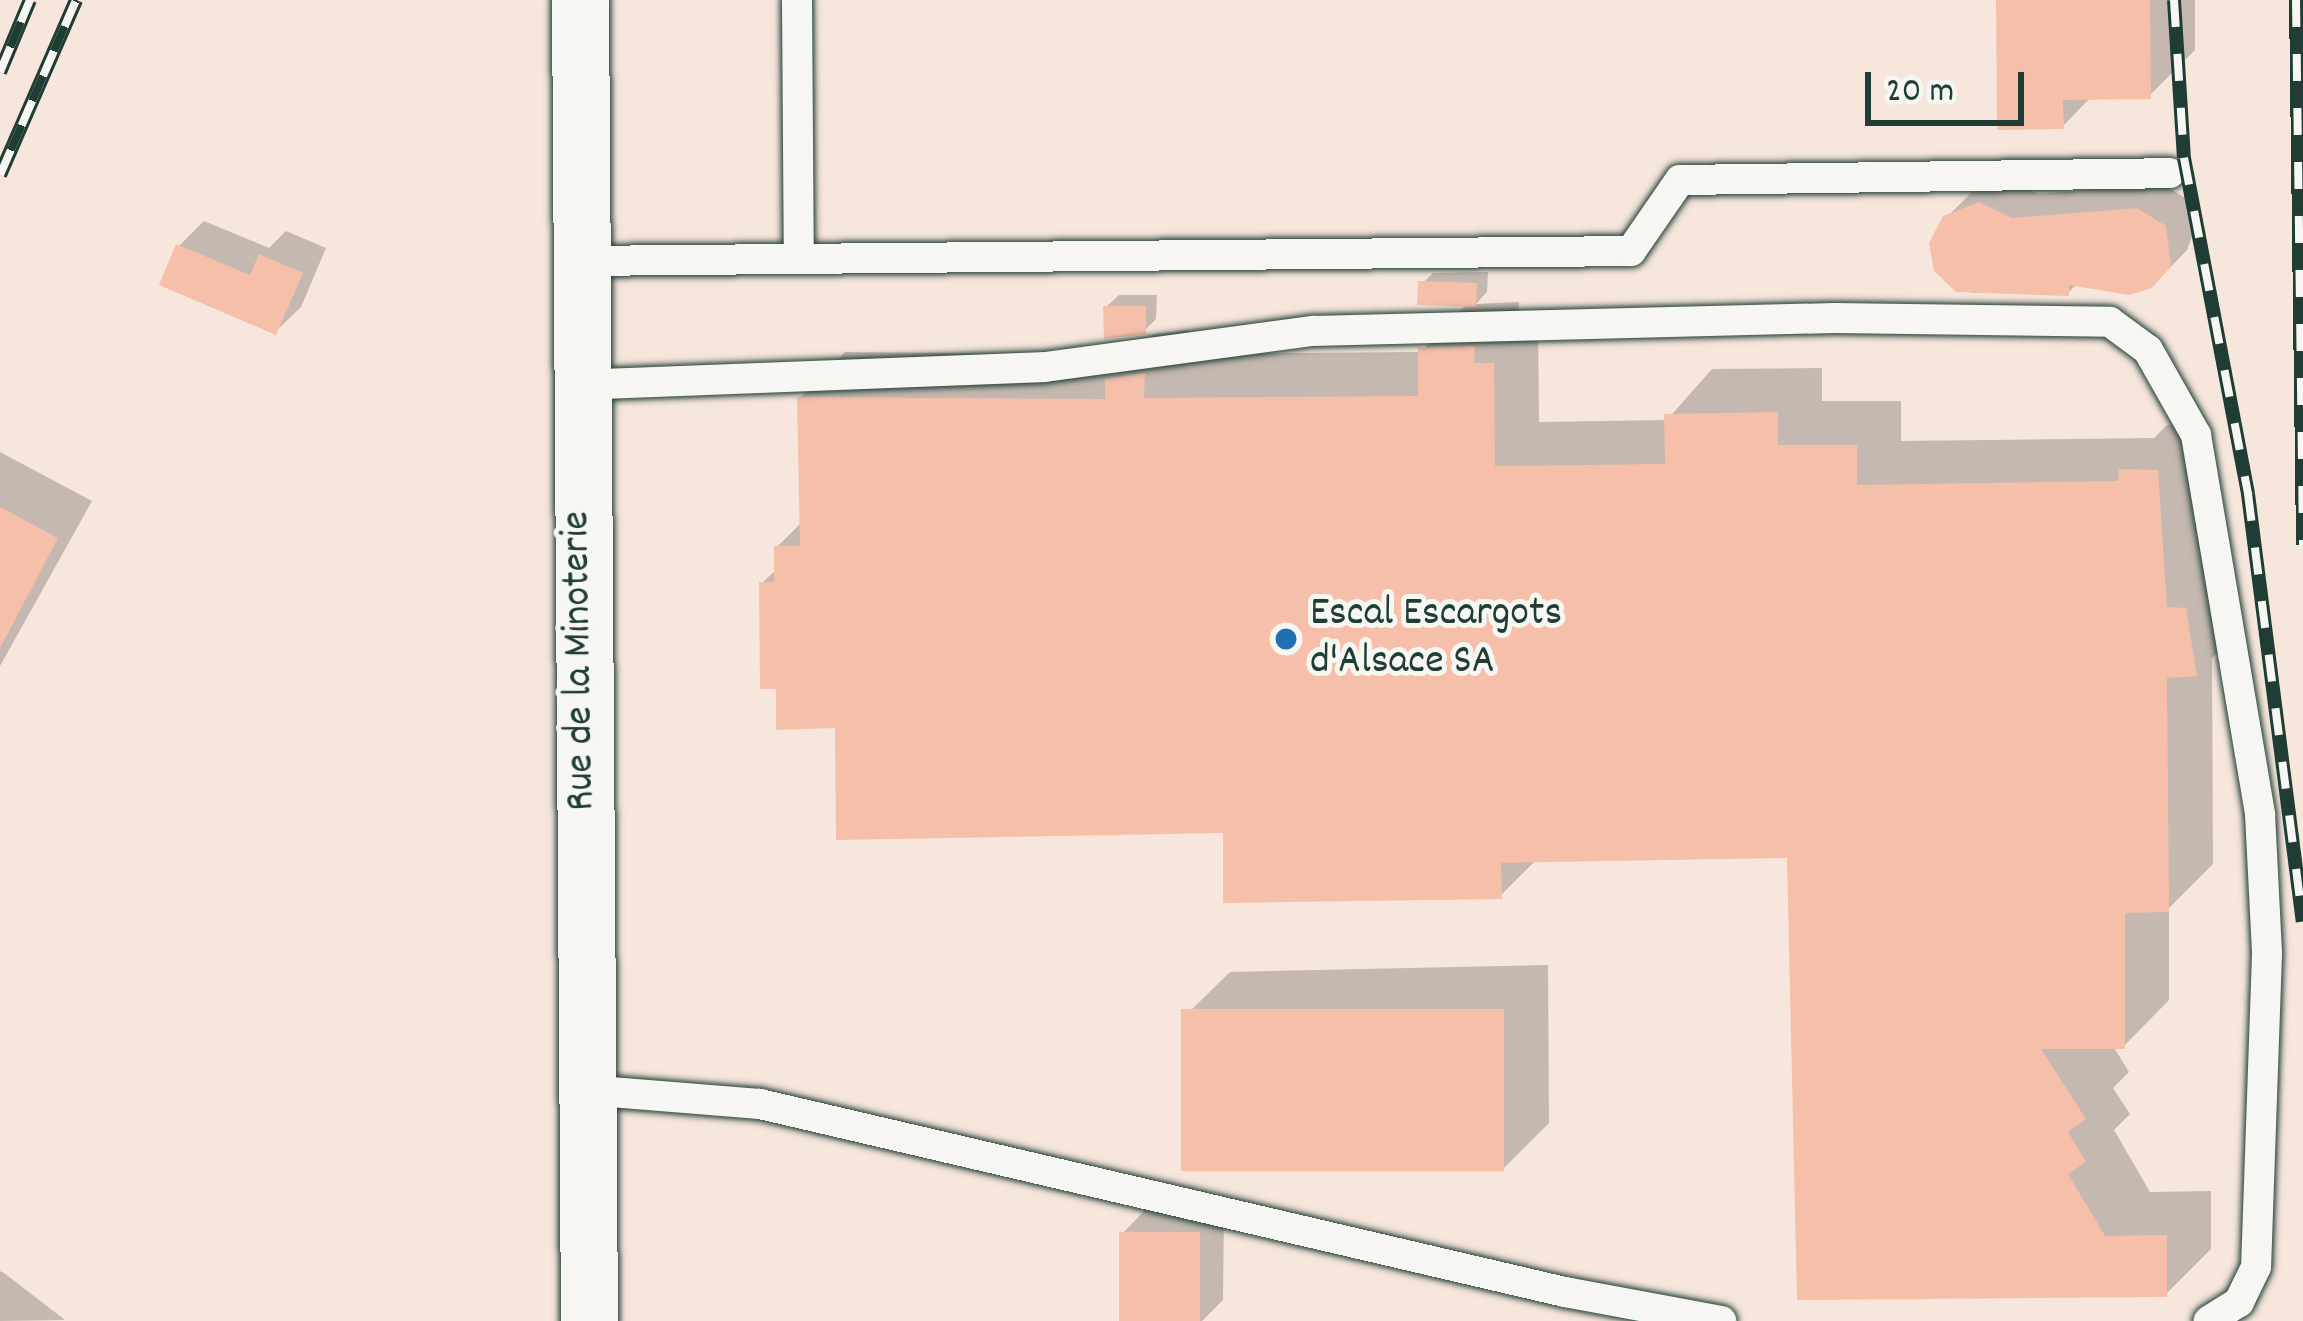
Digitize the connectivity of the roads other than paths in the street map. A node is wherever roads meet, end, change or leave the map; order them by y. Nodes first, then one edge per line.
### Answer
1 (580, 0) edge
2 (797, 0) edge
3 (2170, 173) dead end
4 (800, 258) junction
5 (577, 261) junction
6 (578, 385) junction
7 (585, 1090) junction
8 (589, 1321) edge
9 (1721, 1321) edge
10 (2209, 1321) edge

1 - 5 street, Rue de la Minoterie
2 - 4 lane
3 - 4 lane
4 - 5 lane
5 - 6 street, Rue de la Minoterie
6 - 7 street, Rue de la Minoterie
6 - 10 lane
7 - 8 street, Rue de la Minoterie
7 - 9 lane

